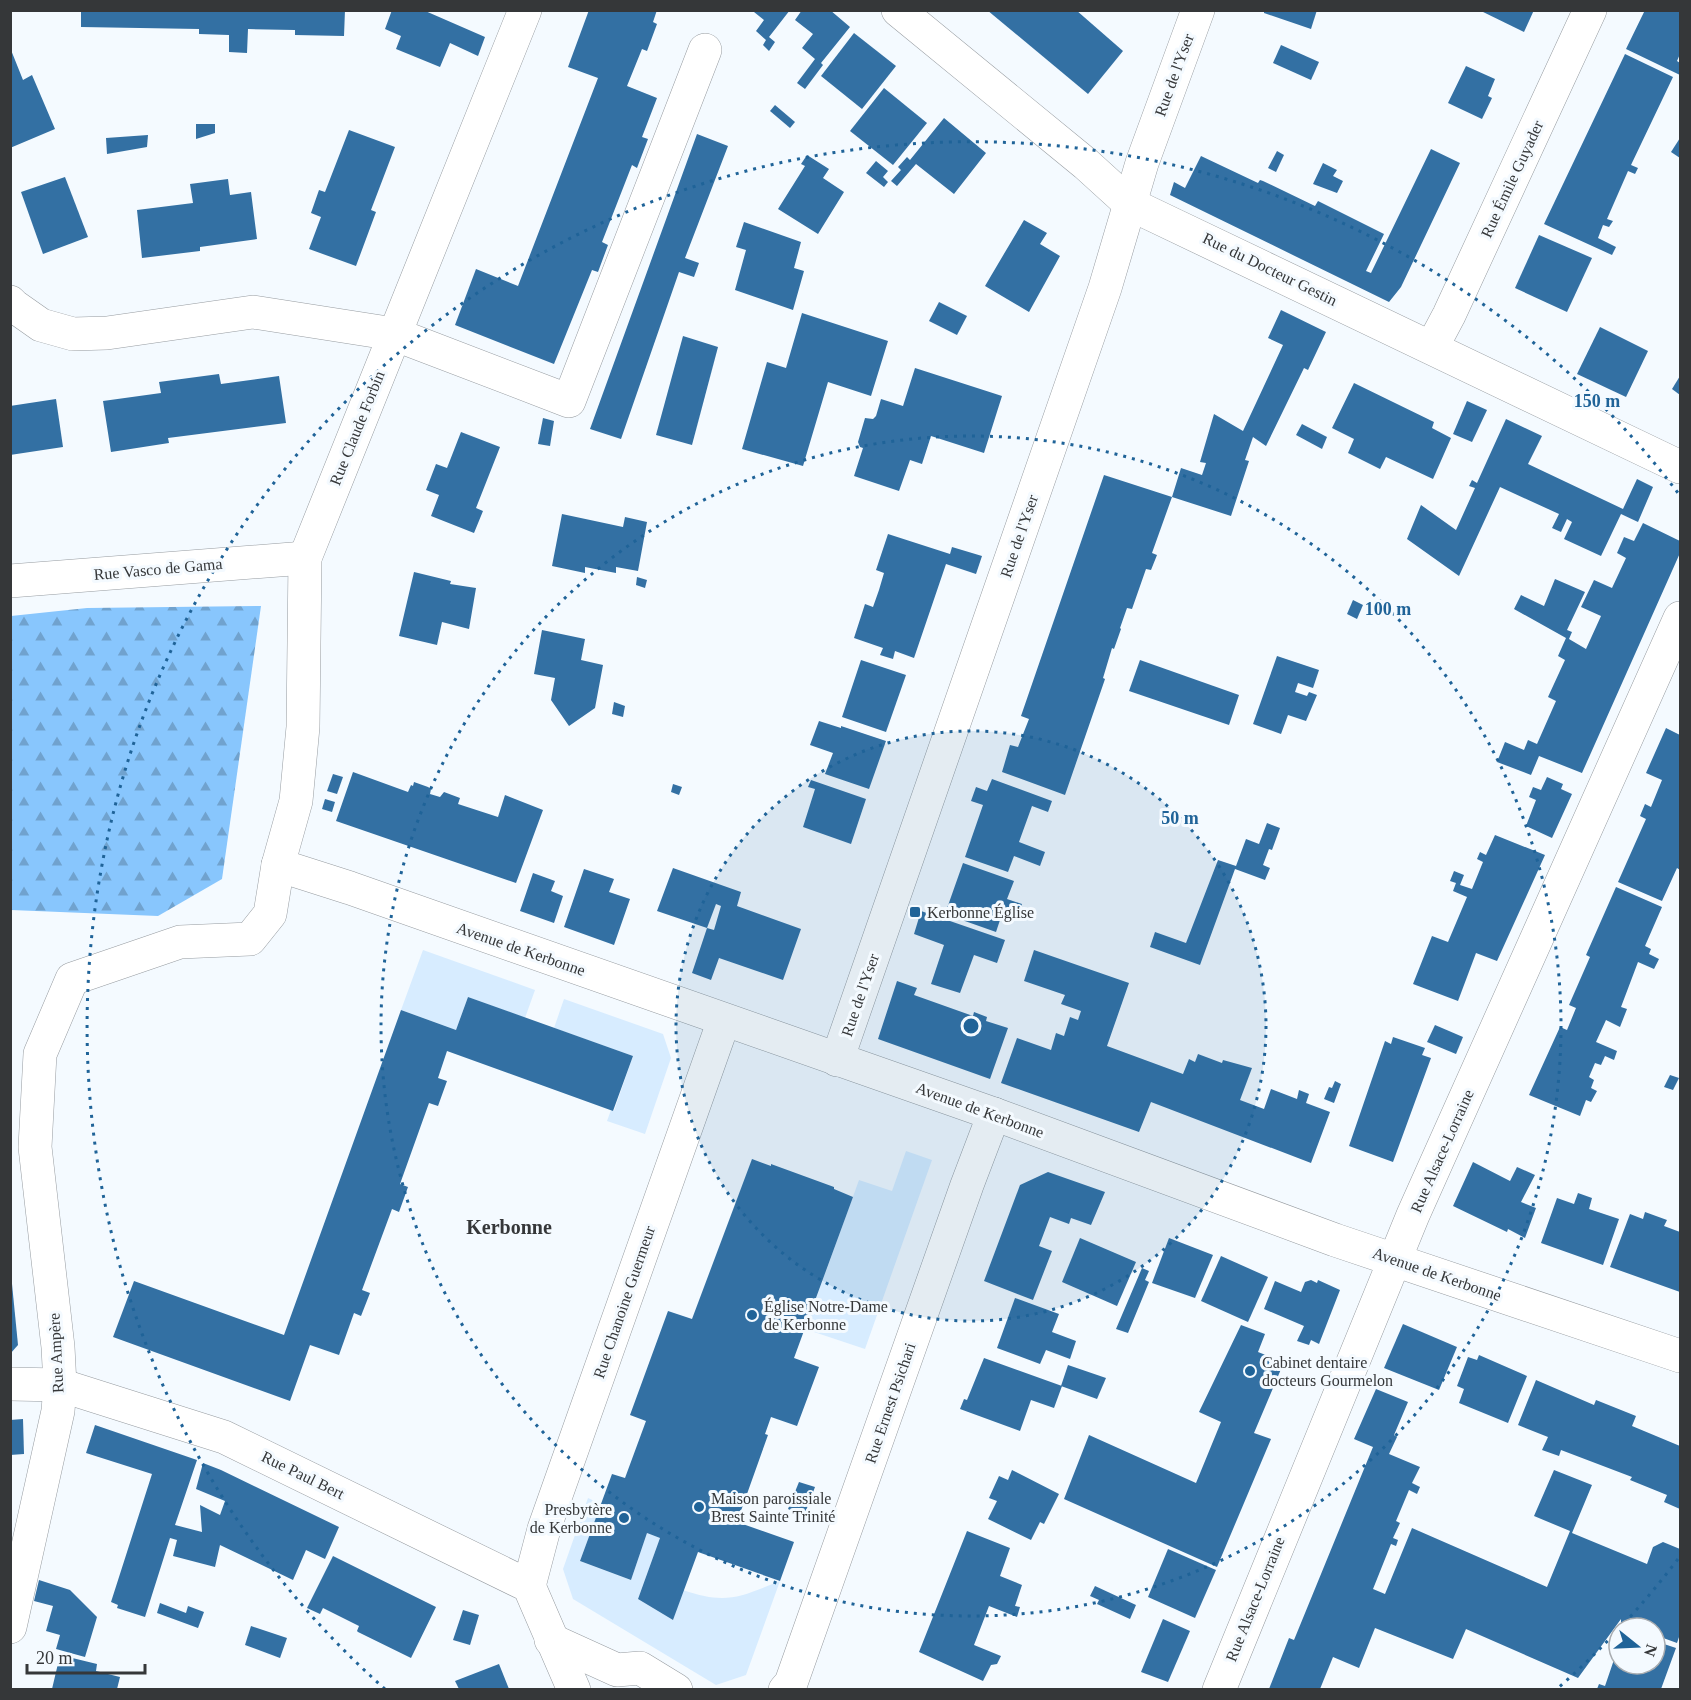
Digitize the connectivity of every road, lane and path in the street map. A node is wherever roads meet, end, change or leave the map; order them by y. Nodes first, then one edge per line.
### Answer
1 (525, 10) edge
2 (898, 10) edge
3 (1198, 10) edge
4 (1590, 10) edge
5 (705, 50) dead end
6 (1130, 204) junction
7 (10, 302) edge
8 (394, 334) junction
9 (1432, 347) junction
10 (1680, 467) edge
11 (305, 558) junction
12 (10, 581) edge
13 (1680, 618) edge
14 (278, 865) junction
15 (724, 1020) junction
16 (837, 1060) junction
17 (994, 1114) junction
18 (23, 1147) edge
19 (1396, 1260) junction
20 (1680, 1356) edge
21 (10, 1384) edge
22 (60, 1385) junction
23 (530, 1586) junction
24 (10, 1627) edge
25 (551, 1640) junction
26 (574, 1689) edge
27 (676, 1689) edge
28 (785, 1689) edge
29 (1219, 1689) edge

1 - 8 street, Rue Claude Forbin
2 - 6 street, Rue du Docteur Gestin
3 - 6 street, Rue de l'Yser
4 - 9 street, Rue Émile Guyader
5 - 8 street
6 - 9 street, Rue du Docteur Gestin
6 - 16 street, Rue de l'Yser
7 - 8 street
8 - 11 street, Rue Claude Forbin
9 - 10 street, Rue du Docteur Gestin
11 - 12 street, Rue Vasco de Gama
11 - 14 street, Rue Claude Forbin
13 - 19 street, Rue Alsace-Lorraine
14 - 15 street, Avenue de Kerbonne
14 - 18 street, Rue Ampère
15 - 16 street, Avenue de Kerbonne
15 - 23 street, Rue Chanoine Guermeur
16 - 17 street, Avenue de Kerbonne
17 - 19 street, Avenue de Kerbonne
17 - 28 street, Rue Ernest Psichari
18 - 22 street, Rue Ampère
19 - 20 street, Avenue de Kerbonne
19 - 29 street, Rue Alsace-Lorraine
21 - 22 street, Rue Paul Bert
22 - 23 street, Rue Paul Bert
22 - 24 street, Rue Ampère
23 - 25 street
25 - 26 street
25 - 27 street

